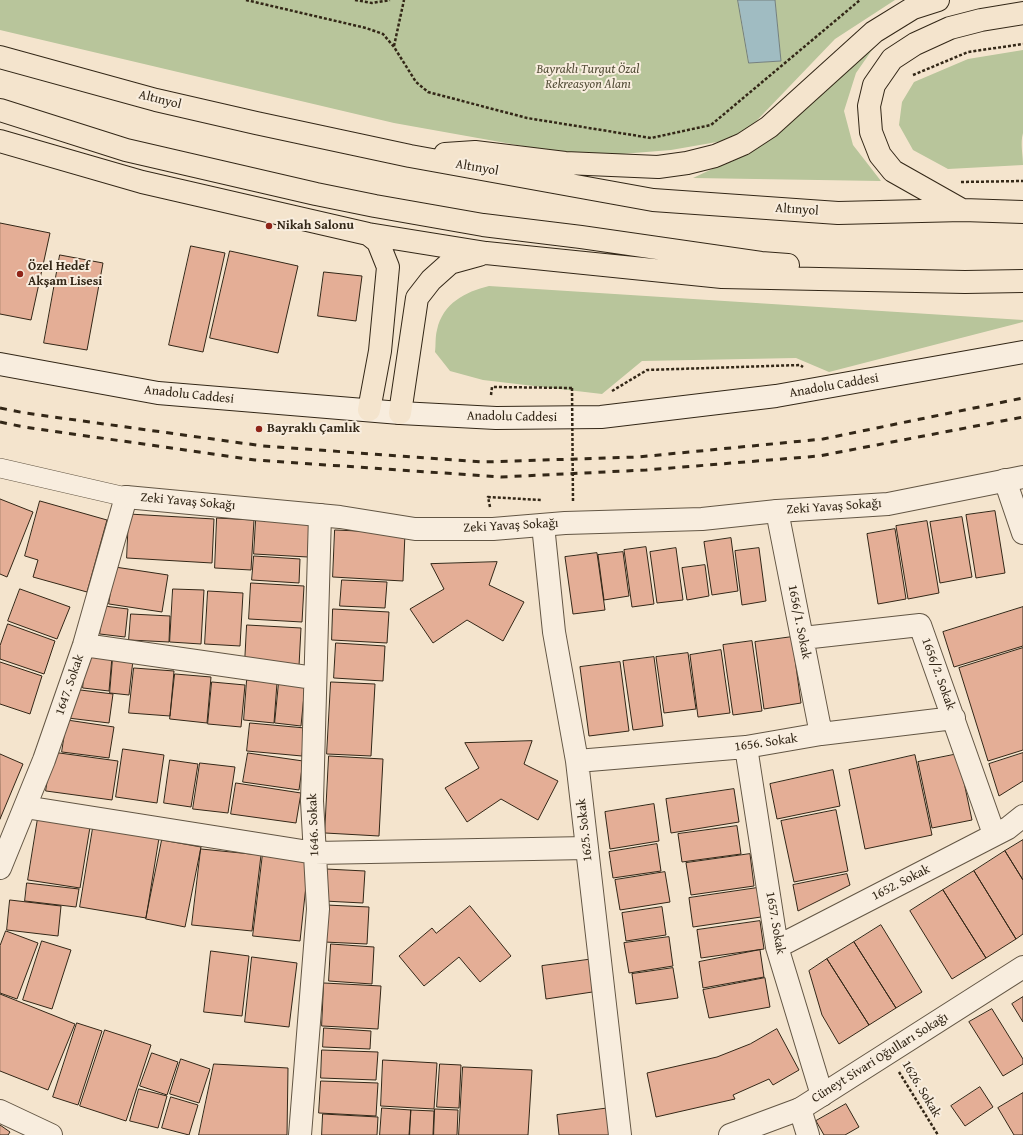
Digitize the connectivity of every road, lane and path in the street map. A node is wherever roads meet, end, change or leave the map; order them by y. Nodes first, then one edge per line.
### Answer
1 (246, 0) edge
2 (355, 0) edge
3 (390, 0) edge
4 (404, 0) edge
5 (860, 0) edge
6 (938, 0) edge
7 (1023, 13) edge
8 (1023, 44) edge
9 (394, 47) junction
10 (0, 58) edge
11 (912, 76) dead end
12 (0, 110) edge
13 (0, 141) edge
14 (410, 156) junction
15 (1023, 181) edge
16 (958, 182) dead end
17 (963, 210) junction
18 (1023, 212) edge
19 (368, 234) junction
20 (486, 253) junction
21 (1023, 280) edge
22 (965, 282) junction
23 (1023, 352) edge
24 (0, 364) edge
25 (806, 368) dead end
26 (609, 392) dead end
27 (566, 396) dead end
28 (573, 396) dead end
29 (491, 397) dead end
30 (369, 410) junction
31 (400, 413) junction
32 (0, 468) edge
33 (1014, 479) edge
34 (126, 497) junction
35 (488, 497) dead end
36 (542, 500) dead end
37 (573, 501) dead end
38 (777, 511) junction
39 (320, 515) junction
40 (543, 525) junction
41 (1023, 533) edge
42 (803, 638) junction
43 (84, 645) junction
44 (314, 678) junction
45 (954, 718) junction
46 (821, 734) junction
47 (746, 747) junction
48 (577, 761) junction
49 (25, 807) junction
50 (1023, 816) edge
51 (994, 834) junction
52 (587, 848) junction
53 (315, 853) junction
54 (0, 868) edge
55 (777, 947) junction
56 (1023, 967) edge
57 (888, 1053) junction
58 (822, 1095) junction
59 (800, 1109) junction
60 (0, 1111) edge
61 (51, 1135) edge
62 (300, 1135) edge
63 (620, 1135) edge
64 (730, 1135) edge
65 (808, 1135) edge
66 (938, 1135) edge

1 - 9 path
2 - 3 path
4 - 9 path
5 - 9 path
6 - 14 highway
7 - 17 highway
8 - 11 path
10 - 14 highway, Altınyol
12 - 22 highway
13 - 19 highway
14 - 17 highway, Altınyol
15 - 16 path
17 - 18 highway
19 - 20 highway
19 - 30 highway
20 - 22 highway
20 - 31 highway
21 - 22 highway
23 - 31 street, Anadolu Caddesi
24 - 30 street, Anadolu Caddesi
25 - 26 path
27 - 28 path
29 - 37 path, bridge
30 - 31 street, Anadolu Caddesi
32 - 34 street, Zeki Yavaş Sokağı
33 - 38 street, Zeki Yavaş Sokağı
33 - 41 street
34 - 39 street, Zeki Yavaş Sokağı
34 - 43 street, 1647. Sokak
35 - 36 path
38 - 40 street, Zeki Yavaş Sokağı
38 - 42 street, 1656/1. Sokak
39 - 40 street, Zeki Yavaş Sokağı
39 - 44 street, 1646. Sokak
40 - 48 street, 1625. Sokak
42 - 45 street, 1656/2. Sokak
42 - 46 street, 1656/1. Sokak
43 - 44 street
43 - 49 street, 1647. Sokak
44 - 53 street, 1646. Sokak
45 - 46 street, 1656. Sokak
45 - 51 street, 1656/2. Sokak
46 - 47 street, 1656. Sokak
47 - 48 street, 1656. Sokak
47 - 55 street, 1657. Sokak
48 - 52 street, 1625. Sokak
49 - 53 street
49 - 54 street, 1647. Sokak
50 - 51 street, 1652. Sokak
51 - 55 street, 1652. Sokak
52 - 53 street
52 - 63 street, 1625. Sokak
53 - 62 street, 1646. Sokak
55 - 58 street, 1657. Sokak
56 - 57 street, Cüneyt Sivari Oğulları Sokağı
57 - 58 street, Cüneyt Sivari Oğulları Sokağı
57 - 66 path, 1626. Sokak
58 - 59 street, Cüneyt Sivari Oğulları Sokağı
59 - 64 street, Cüneyt Sivari Oğulları Sokağı
59 - 65 street
60 - 61 street

